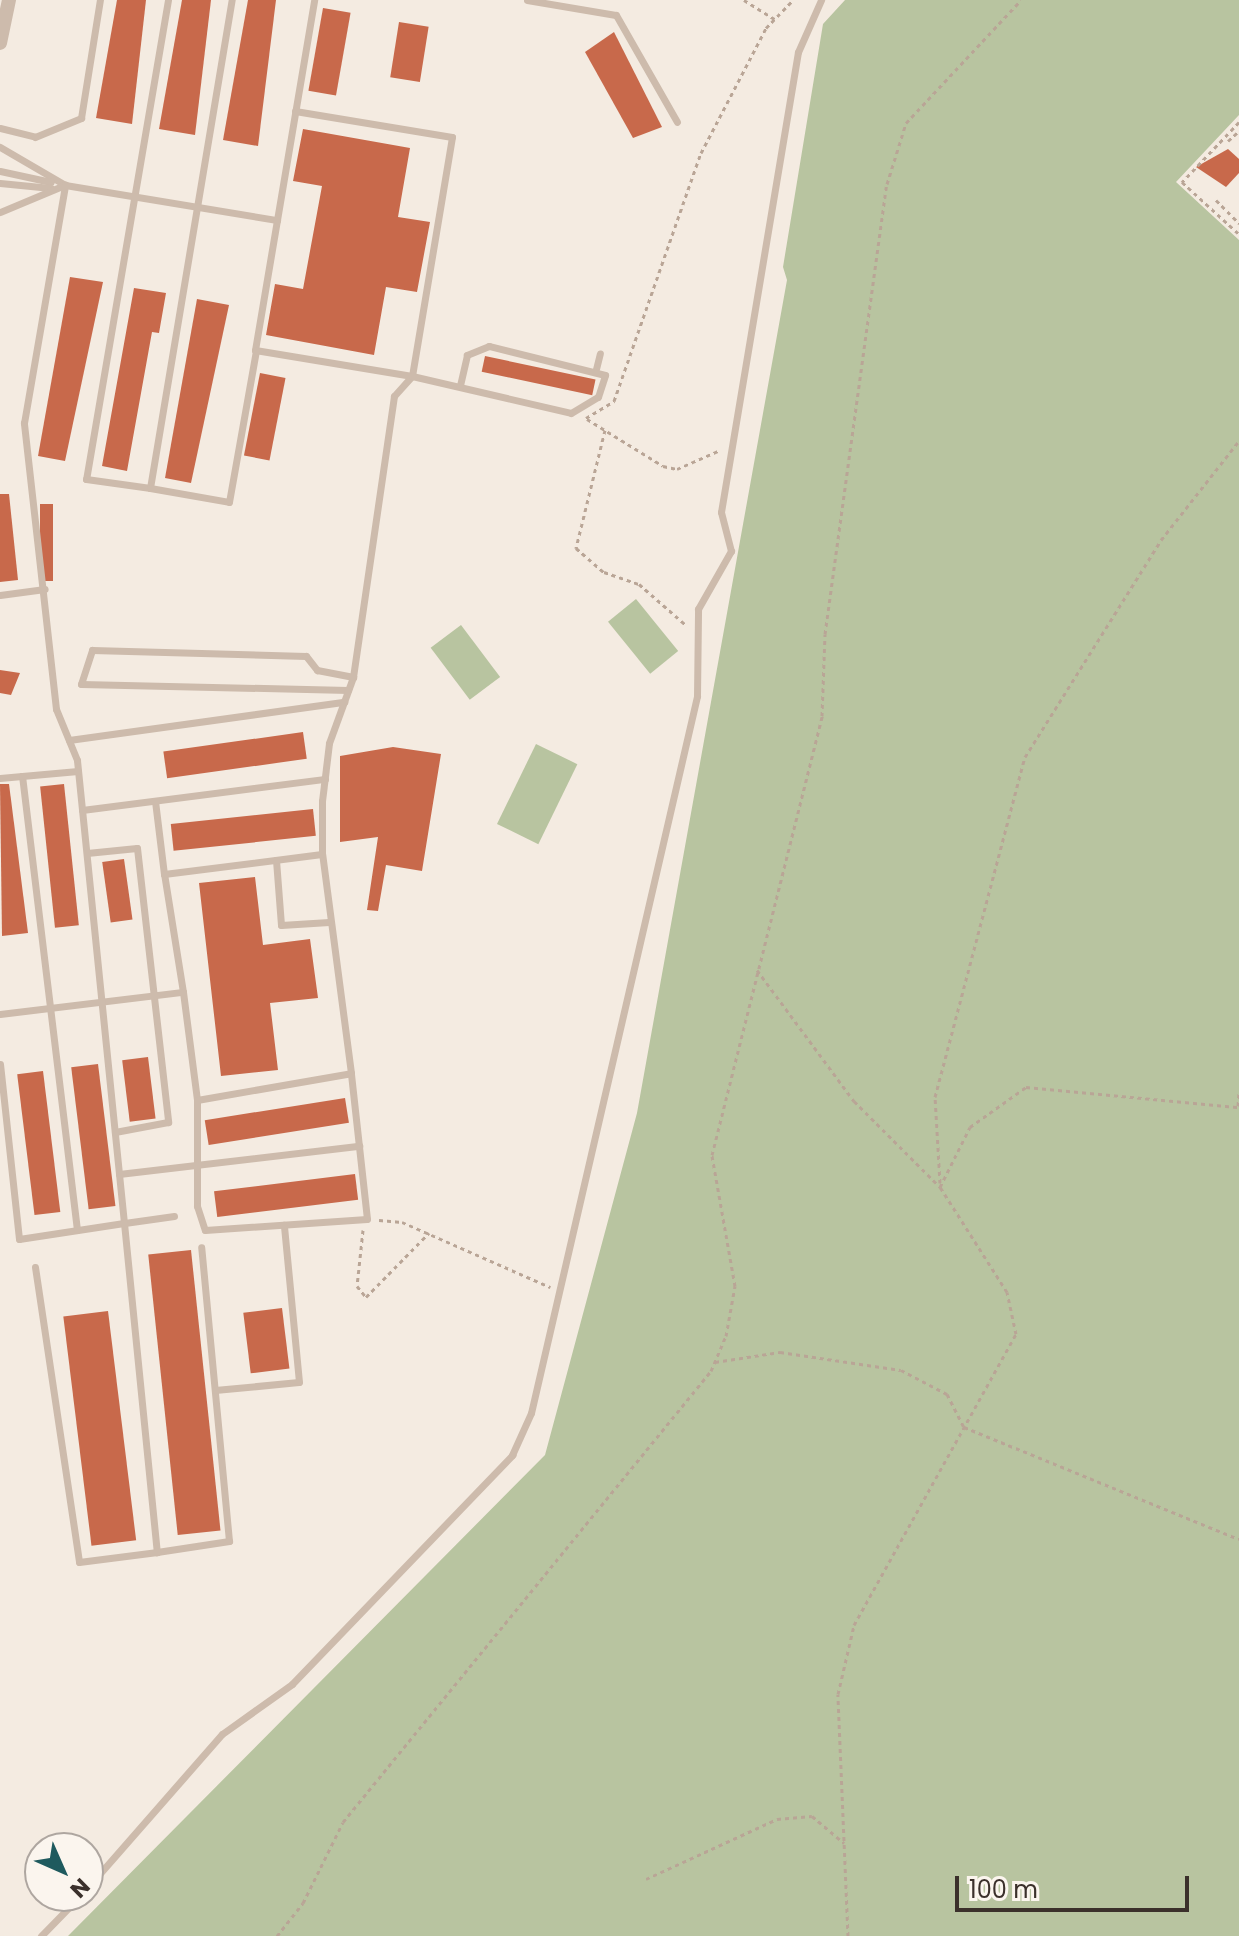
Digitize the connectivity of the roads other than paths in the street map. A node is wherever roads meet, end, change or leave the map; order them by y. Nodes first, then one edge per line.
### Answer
1 (9, 0) edge
2 (100, 0) edge
3 (168, 0) edge
4 (232, 0) edge
5 (314, 0) edge
6 (527, 0) edge
7 (821, 0) edge
8 (0, 43) edge
9 (295, 111) junction
10 (677, 122) dead end
11 (0, 128) edge
12 (0, 147) edge
13 (0, 171) edge
14 (0, 183) edge
15 (65, 185) junction
16 (134, 196) junction
17 (197, 207) junction
18 (0, 212) edge
19 (277, 220) junction
20 (256, 350) junction
21 (600, 353) dead end
22 (596, 369) junction
23 (412, 376) junction
24 (460, 386) junction
25 (150, 488) junction
26 (45, 589) junction
27 (0, 595) edge
28 (353, 677) junction
29 (348, 690) junction
30 (344, 702) junction
31 (69, 740) junction
32 (78, 771) junction
33 (22, 776) junction
34 (0, 778) edge
35 (325, 779) junction
36 (155, 801) junction
37 (82, 810) junction
38 (87, 853) junction
39 (322, 854) junction
40 (276, 860) junction
41 (164, 874) junction
42 (329, 922) junction
43 (183, 992) junction
44 (153, 995) junction
45 (102, 1001) junction
46 (51, 1007) junction
47 (0, 1014) edge
48 (0, 1064) edge
49 (351, 1073) junction
50 (2, 1097) edge
51 (197, 1100) junction
52 (115, 1132) junction
53 (359, 1146) junction
54 (201, 1165) junction
55 (119, 1174) junction
56 (174, 1216) dead end
57 (124, 1223) junction
58 (284, 1225) junction
59 (77, 1230) junction
60 (201, 1247) dead end
61 (35, 1267) dead end
62 (215, 1390) junction
63 (157, 1552) junction
64 (104, 1869) edge
65 (64, 1912) edge
66 (41, 1936) edge

1 - 8 street
2 - 11 lane
3 - 16 lane
4 - 17 lane
5 - 9 lane
6 - 10 lane
7 - 64 lane
9 - 19 lane
9 - 23 lane
12 - 15 lane
13 - 15 lane
14 - 15 lane
15 - 16 lane
15 - 18 lane
15 - 26 lane
16 - 17 lane
16 - 25 lane
17 - 19 lane
17 - 25 lane
19 - 20 lane
20 - 23 lane
20 - 25 lane
21 - 22 lane
22 - 24 lane
22 - 24 lane
23 - 24 lane
23 - 28 lane
26 - 27 lane
26 - 31 lane
28 - 29 lane
28 - 29 lane
29 - 30 lane
30 - 31 lane
30 - 35 lane
31 - 32 lane
32 - 33 lane
32 - 37 lane
33 - 34 lane
33 - 46 lane
35 - 36 lane
35 - 39 lane
36 - 37 lane
36 - 41 lane
37 - 38 lane
38 - 44 lane
38 - 45 lane
39 - 40 lane
39 - 42 lane
40 - 41 lane
40 - 42 lane
41 - 43 lane
42 - 49 lane
43 - 44 lane
43 - 51 lane
44 - 45 lane
44 - 52 lane
45 - 46 lane
45 - 52 lane
46 - 47 lane
46 - 59 lane
48 - 50 lane
49 - 51 lane
49 - 53 lane
50 - 59 lane
51 - 54 lane
52 - 55 lane
53 - 54 lane
53 - 58 lane
54 - 55 lane
54 - 58 lane
55 - 57 lane
56 - 57 lane
57 - 59 lane
57 - 63 lane
58 - 62 lane
60 - 62 lane
61 - 63 lane
62 - 63 lane
65 - 66 lane

